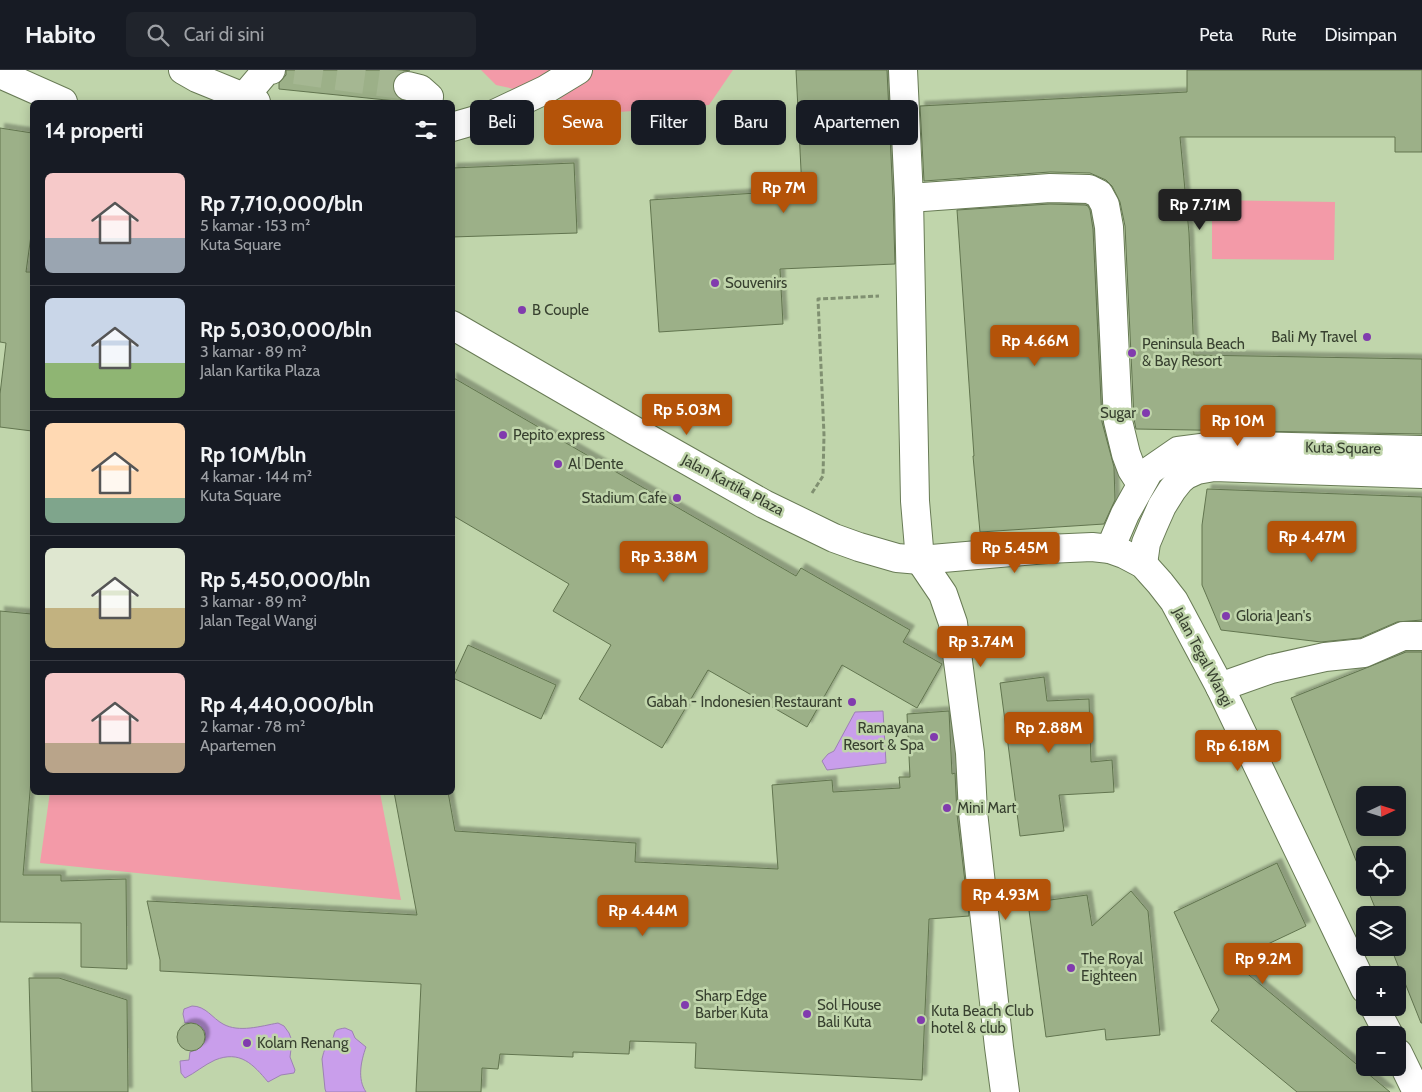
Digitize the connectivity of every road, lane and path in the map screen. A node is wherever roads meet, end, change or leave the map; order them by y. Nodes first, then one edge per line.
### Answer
1 (182, 70) edge
2 (271, 70) edge
3 (578, 70) edge
4 (903, 70) edge
5 (0, 74) edge
6 (58, 100) edge
7 (245, 100) edge
8 (248, 100) edge
9 (455, 126) edge
10 (909, 198) junction
11 (911, 294) junction
12 (455, 327) edge
13 (1422, 450) edge
14 (1422, 474) edge
15 (1141, 484) junction
16 (796, 519) junction
17 (1110, 549) junction
18 (920, 560) junction
19 (1143, 564) junction
20 (1422, 636) edge
21 (1220, 687) junction
22 (1356, 970) edge
23 (1406, 1069) edge
24 (1006, 1092) edge
25 (1417, 1092) edge

1 - 7 main road
2 - 8 main road
3 - 9 main road
4 - 10 main road
5 - 6 main road
10 - 11 main road
10 - 15 main road
11 - 16 path
11 - 18 main road
12 - 16 main road, Jalan Kartika Plaza
13 - 15 main road, Kuta Square
14 - 19 main road, Kuta Square
15 - 17 main road, Kuta Square
16 - 18 main road, Jalan Kartika Plaza
17 - 18 main road, Jalan Tegal Wangi
17 - 19 main road, Jalan Tegal Wangi
18 - 24 main road
19 - 21 main road, Jalan Tegal Wangi
20 - 21 main road
21 - 22 main road, Jalan Tegal Wangi
23 - 25 main road

